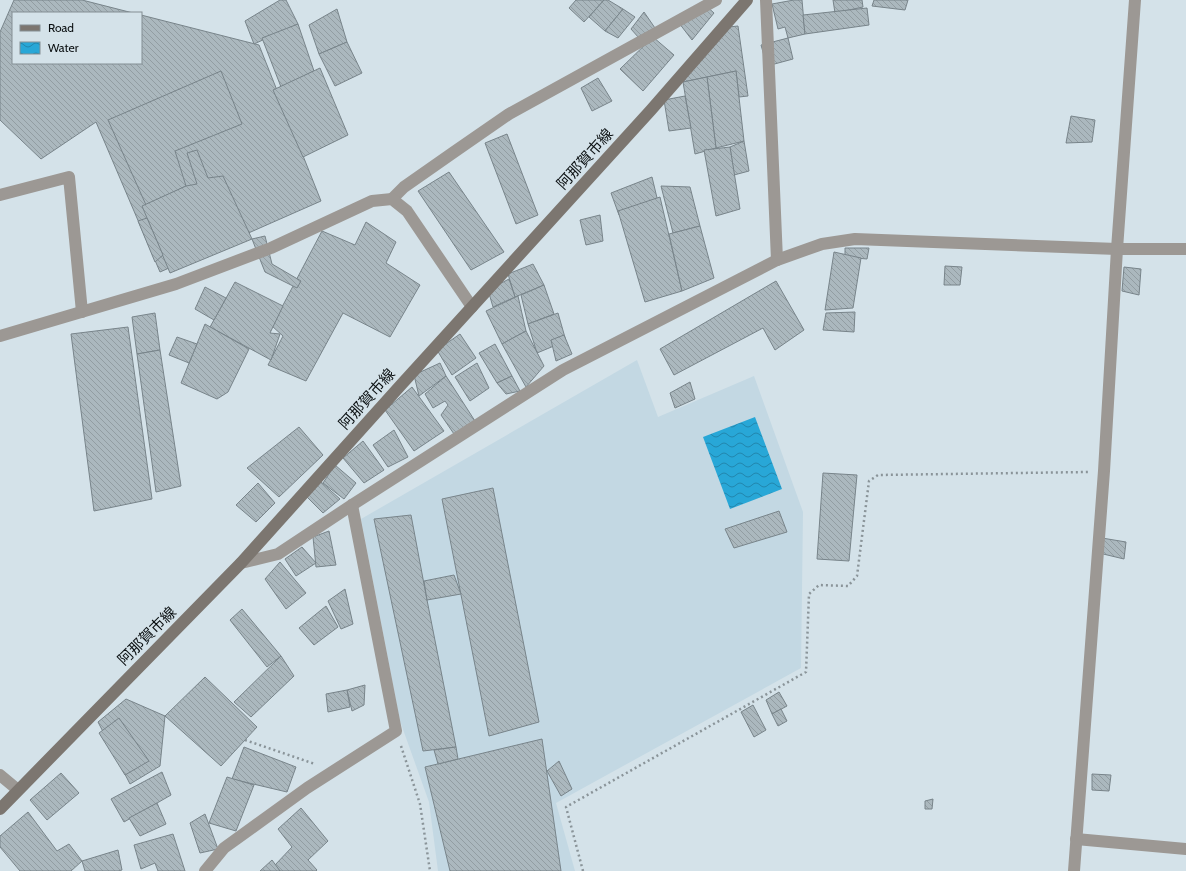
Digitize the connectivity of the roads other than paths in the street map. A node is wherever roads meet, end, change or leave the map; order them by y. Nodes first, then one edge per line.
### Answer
1 (716, 0) edge
2 (747, 0) edge
3 (766, 0) edge
4 (1135, 0) edge
5 (0, 195) edge
6 (392, 199) junction
7 (1117, 249) junction
8 (1186, 249) edge
9 (776, 260) junction
10 (472, 307) junction
11 (82, 312) junction
12 (0, 336) edge
13 (352, 504) junction
14 (241, 563) junction
15 (0, 775) edge
16 (18, 790) junction
17 (0, 809) edge
18 (1076, 839) junction
19 (1186, 849) edge
20 (206, 871) edge
21 (1074, 871) edge

1 - 6 street
2 - 10 main road, 阿那賀市線
3 - 9 street
4 - 7 street
5 - 11 street
6 - 10 street
6 - 11 street
7 - 8 street
7 - 9 street
7 - 18 street
9 - 13 street
10 - 14 main road, 阿那賀市線
11 - 12 street
13 - 14 street
13 - 20 street
14 - 16 main road, 阿那賀市線
15 - 16 street
16 - 17 main road, 阿那賀市線
18 - 19 street
18 - 21 street

